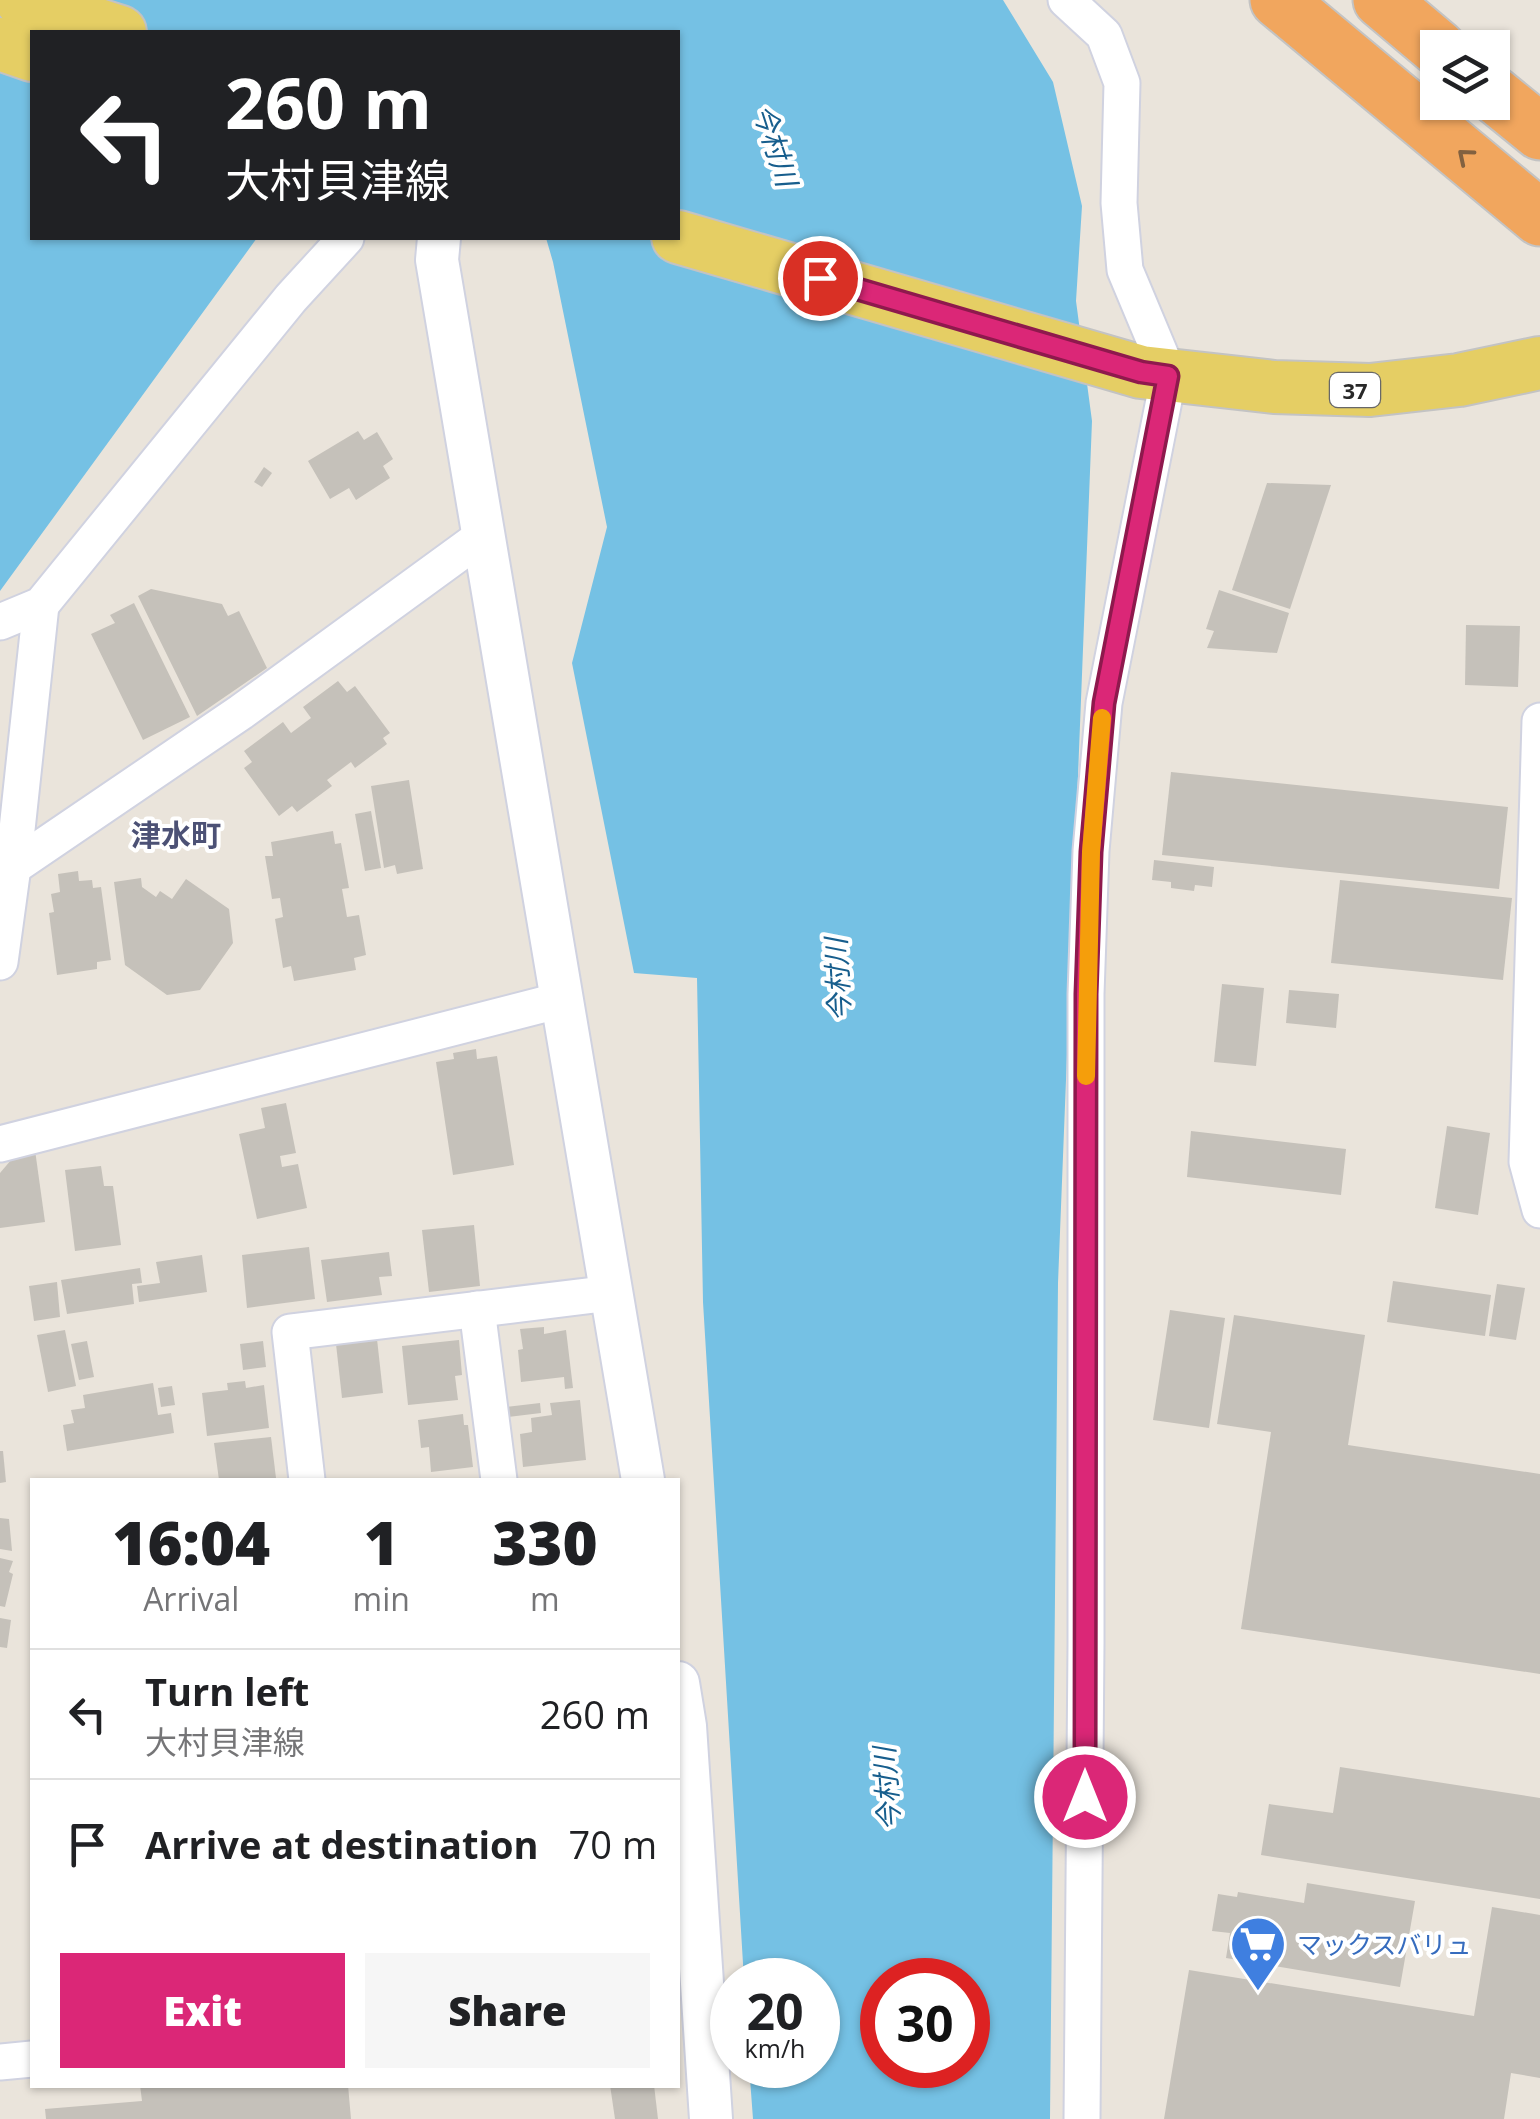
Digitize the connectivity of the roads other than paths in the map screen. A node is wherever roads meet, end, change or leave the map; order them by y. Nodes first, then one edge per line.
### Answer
1 (22, 0) edge
2 (1066, 0) edge
3 (1278, 0) edge
4 (1380, 0) edge
5 (114, 30) edge
6 (1420, 33) edge
7 (0, 44) edge
8 (30, 54) edge
9 (1510, 108) edge
10 (1540, 132) edge
11 (1540, 218) edge
12 (680, 238) edge
13 (344, 240) edge
14 (440, 240) edge
15 (1540, 364) edge
16 (1155, 373) junction
17 (484, 536) junction
18 (41, 605) junction
19 (0, 622) edge
20 (1540, 721) edge
21 (13, 867) junction
22 (0, 962) edge
23 (561, 1000) junction
24 (0, 1144) edge
25 (1540, 1210) edge
26 (611, 1293) junction
27 (477, 1309) junction
28 (307, 1478) edge
29 (498, 1478) edge
30 (643, 1478) edge
31 (680, 1699) edge
32 (30, 2059) edge
33 (0, 2062) edge
34 (710, 2119) edge
35 (1082, 2119) edge

1 - 5 main road
2 - 16 street
11 -> 3 highway
4 - 6 highway
7 - 8 main road
9 - 10 highway
12 - 16 main road, 37
13 - 18 street
14 - 17 street
15 - 16 main road, 37
16 - 35 street
17 - 21 street
17 - 23 street
18 - 19 street
18 - 21 street
20 - 25 street
21 - 22 street
23 - 24 street
23 - 26 street
26 - 27 street
26 - 30 street
27 - 28 street
27 - 29 street
31 - 34 street
32 - 33 street

